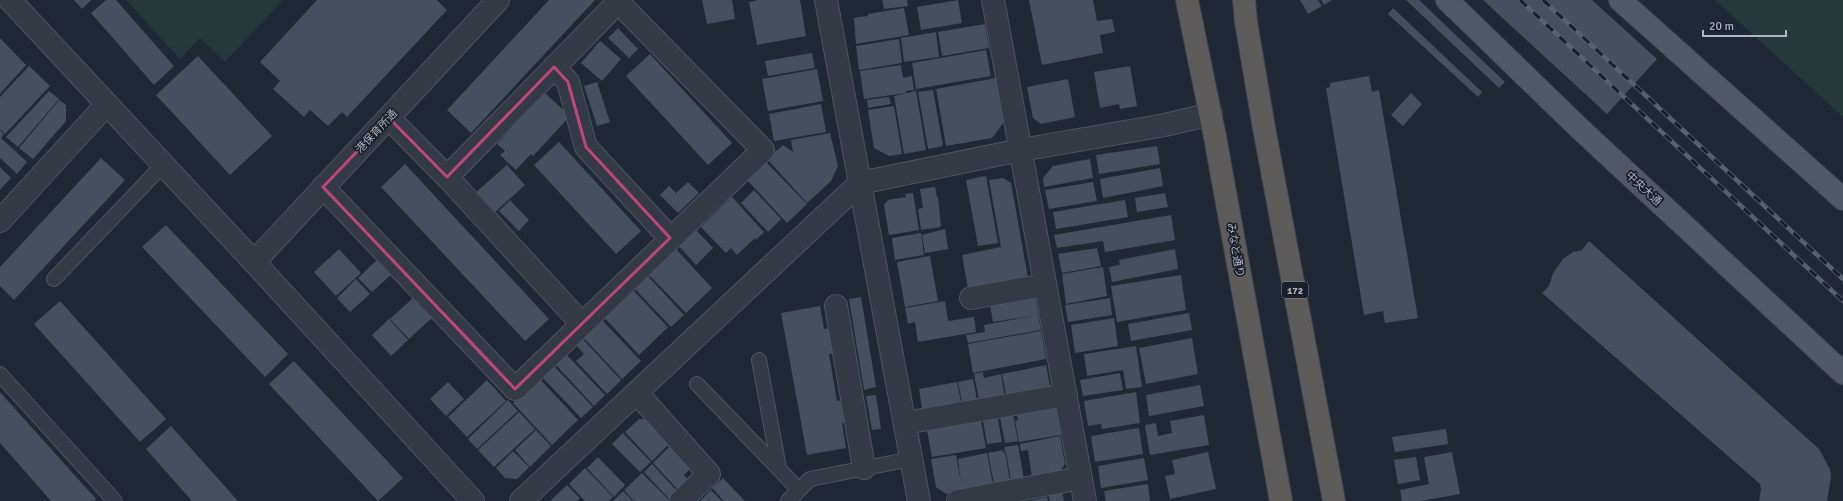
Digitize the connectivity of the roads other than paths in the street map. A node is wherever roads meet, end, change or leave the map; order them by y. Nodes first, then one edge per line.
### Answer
1 (10, 0) edge
2 (498, 0) edge
3 (826, 0) edge
4 (993, 0) edge
5 (1187, 0) edge
6 (1244, 0) edge
7 (1252, 0) edge
8 (1447, 0) edge
9 (1620, 0) edge
10 (619, 1) edge
11 (1246, 22) junction
12 (554, 67) junction
13 (107, 104) junction
14 (1211, 114) junction
15 (388, 118) junction
16 (1021, 150) junction
17 (163, 165) junction
18 (447, 177) junction
19 (860, 183) junction
20 (323, 187) junction
21 (1843, 199) edge
22 (0, 221) edge
23 (670, 238) junction
24 (254, 262) junction
25 (54, 279) dead end
26 (1045, 285) junction
27 (971, 298) dead end
28 (836, 306) dead end
29 (582, 324) junction
30 (759, 360) dead end
31 (1843, 373) edge
32 (0, 374) edge
33 (697, 384) dead end
34 (636, 393) junction
35 (1066, 395) junction
36 (905, 423) junction
37 (911, 459) junction
38 (779, 468) junction
39 (864, 468) junction
40 (1081, 478) junction
41 (799, 490) junction
42 (115, 501) edge
43 (473, 501) edge
44 (521, 501) edge
45 (681, 501) edge
46 (788, 501) edge
47 (919, 501) edge
48 (958, 501) edge
49 (1085, 501) edge
50 (1282, 501) edge
51 (1334, 501) edge

1 - 13 street
2 - 15 street, 港保育所通
3 - 19 street
4 - 16 street
5 - 14 highway, みなと通り
6 - 11 highway, 172
7 - 11 main road
8 - 31 main road, 中央大通
9 - 21 main road
10 - 12 street
10 - 23 street
11 - 51 highway, 172
12 - 18 street
12 - 23 street
13 - 17 street
13 - 22 street
14 - 16 street
14 - 50 highway, みなと通り
15 - 18 street
15 - 20 street, 港保育所通
16 - 19 street
16 - 26 street
17 - 24 street
17 - 25 lane
18 - 29 street
19 - 34 street
19 - 36 street
20 - 24 street, 港保育所通
20 - 29 street
23 - 29 street
24 - 43 street
26 - 27 street
26 - 35 street
28 - 39 street
30 - 38 lane
32 - 42 lane
33 - 38 lane
34 - 44 street
34 - 45 street
35 - 36 street
35 - 40 street
36 - 37 street
37 - 39 lane
37 - 47 street
38 - 41 lane
39 - 41 lane
40 - 48 street
40 - 49 street
41 - 46 lane

